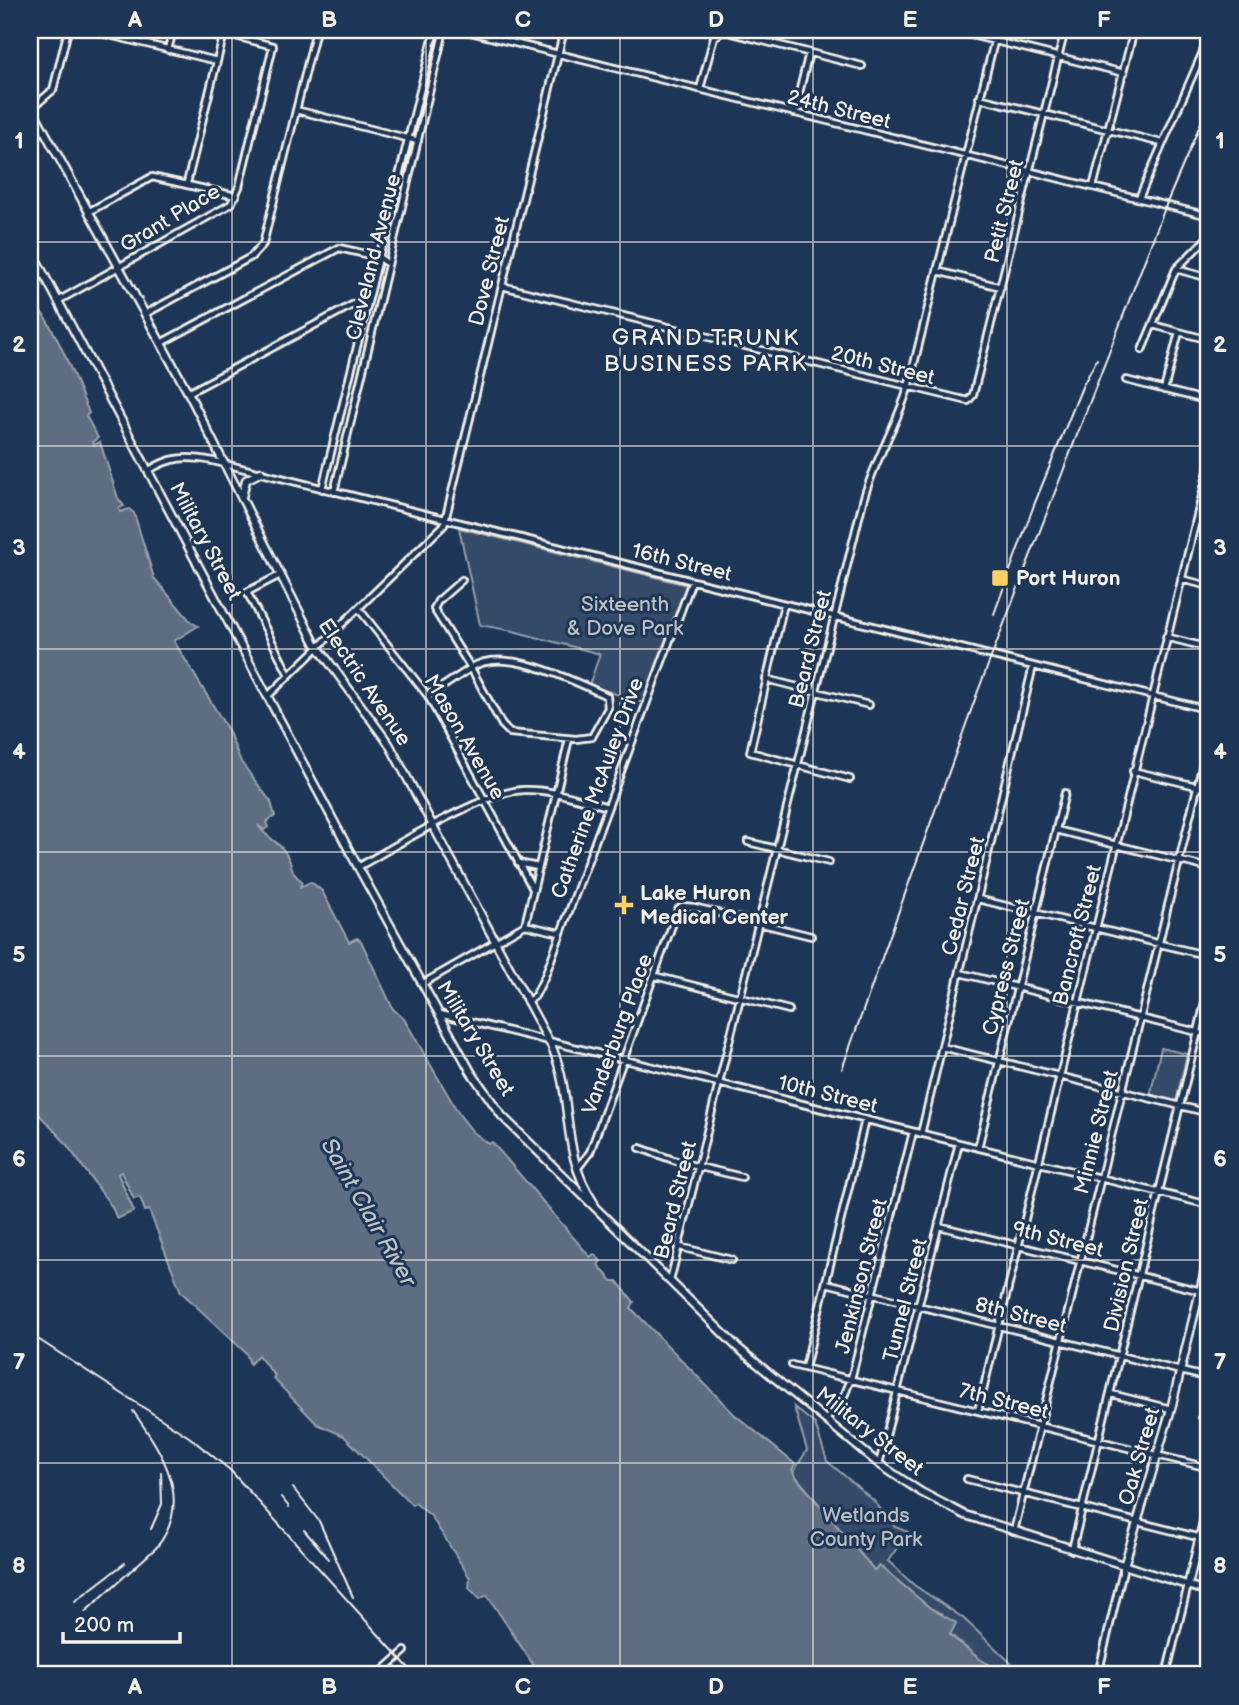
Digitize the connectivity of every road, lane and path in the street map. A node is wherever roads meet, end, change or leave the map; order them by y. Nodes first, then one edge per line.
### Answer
1 (68, 30) edge
2 (88, 30) edge
3 (173, 30) edge
4 (316, 30) edge
5 (435, 30) edge
6 (444, 30) edge
7 (462, 30) edge
8 (564, 30) edge
9 (951, 30) edge
10 (997, 30) edge
11 (1065, 30) edge
12 (1134, 30) edge
13 (106, 32) edge
14 (1209, 38) edge
15 (994, 40) junction
16 (168, 50) junction
17 (809, 53) junction
18 (558, 54) junction
19 (1058, 56) junction
20 (217, 61) junction
21 (862, 66) dead end
22 (1124, 73) junction
23 (700, 89) junction
24 (979, 98) junction
25 (30, 107) edge
26 (296, 110) junction
27 (794, 113) junction
28 (1044, 114) junction
29 (1110, 129) junction
30 (408, 138) junction
31 (418, 141) junction
32 (1162, 142) junction
33 (966, 157) junction
34 (1029, 174) junction
35 (187, 183) junction
36 (1094, 187) junction
37 (236, 196) junction
38 (1139, 198) junction
39 (90, 211) junction
40 (1209, 216) edge
41 (1209, 236) edge
42 (30, 248) edge
43 (379, 257) junction
44 (387, 264) junction
45 (119, 267) junction
46 (1176, 269) junction
47 (937, 271) junction
48 (1209, 278) edge
49 (502, 286) junction
50 (1001, 287) junction
51 (369, 295) junction
52 (58, 302) junction
53 (145, 314) junction
54 (1153, 325) junction
55 (1180, 332) junction
56 (1209, 340) edge
57 (161, 343) junction
58 (1142, 351) dead end
59 (1126, 380) dead end
60 (908, 387) junction
61 (1164, 390) junction
62 (188, 393) junction
63 (970, 399) joint
64 (1209, 401) edge
65 (225, 464) junction
66 (1209, 467) edge
67 (148, 471) junction
68 (261, 472) junction
69 (323, 489) junction
70 (334, 492) junction
71 (242, 499) junction
72 (444, 520) junction
73 (1196, 521) junction
74 (1209, 524) edge
75 (280, 575) junction
76 (1181, 579) junction
77 (462, 580) dead end
78 (691, 581) junction
79 (1209, 586) edge
80 (784, 604) junction
81 (359, 609) junction
82 (833, 617) junction
83 (1166, 637) junction
84 (318, 648) junction
85 (1209, 648) edge
86 (1033, 666) junction
87 (471, 668) junction
88 (289, 675) junction
89 (766, 679) junction
90 (815, 692) junction
91 (268, 695) junction
92 (428, 696) junction
93 (1152, 696) junction
94 (869, 705) dead end
95 (1209, 710) edge
96 (569, 738) junction
97 (1209, 739) edge
98 (797, 766) junction
99 (1133, 771) junction
100 (850, 779) dead end
101 (1198, 786) junction
102 (1209, 789) edge
103 (1065, 793) dead end
104 (556, 794) junction
105 (484, 802) junction
106 (608, 807) junction
107 (433, 827) junction
108 (1056, 830) junction
109 (748, 842) dead end
110 (1115, 845) junction
111 (776, 849) junction
112 (1179, 860) junction
113 (517, 862) junction
114 (829, 862) dead end
115 (358, 867) junction
116 (538, 867) junction
117 (1209, 868) edge
118 (533, 889) junction
119 (978, 899) junction
120 (1036, 913) junction
121 (758, 923) junction
122 (525, 925) junction
123 (1095, 928) junction
124 (561, 933) junction
125 (811, 936) dead end
126 (495, 943) junction
127 (1158, 944) junction
128 (1209, 956) edge
129 (960, 973) junction
130 (655, 976) junction
131 (422, 984) junction
132 (1209, 986) edge
133 (1018, 987) junction
134 (740, 997) junction
135 (526, 1002) junction
136 (1077, 1002) junction
137 (789, 1010) dead end
138 (439, 1014) junction
139 (1140, 1017) junction
140 (1198, 1032) junction
141 (1209, 1035) edge
142 (548, 1040) junction
143 (942, 1047) junction
144 (624, 1058) junction
145 (999, 1061) junction
146 (1059, 1076) junction
147 (720, 1083) junction
148 (1122, 1092) junction
149 (1180, 1106) junction
150 (1209, 1114) edge
151 (865, 1120) junction
152 (913, 1132) junction
153 (921, 1134) junction
154 (959, 1143) junction
155 (640, 1148) dead end
156 (978, 1148) junction
157 (1038, 1163) junction
158 (699, 1167) junction
159 (577, 1172) junction
160 (560, 1175) junction
161 (742, 1177) dead end
162 (1102, 1178) junction
163 (1159, 1193) junction
164 (1209, 1205) edge
165 (601, 1213) junction
166 (939, 1226) junction
167 (1018, 1246) junction
168 (680, 1247) junction
169 (1209, 1254) edge
170 (732, 1260) dead end
171 (1081, 1261) junction
172 (1140, 1276) junction
173 (670, 1281) junction
174 (826, 1283) junction
175 (1200, 1291) junction
176 (1209, 1293) edge
177 (873, 1294) junction
178 (919, 1306) junction
179 (999, 1326) junction
180 (1062, 1342) junction
181 (1121, 1356) junction
182 (792, 1365) dead end
183 (805, 1368) junction
184 (1181, 1371) junction
185 (1209, 1378) edge
186 (851, 1379) junction
187 (898, 1391) junction
188 (1111, 1394) junction
189 (1171, 1409) junction
190 (978, 1411) junction
191 (1202, 1417) dead end
192 (1209, 1419) edge
193 (825, 1420) junction
194 (1041, 1426) junction
195 (1099, 1441) junction
196 (1158, 1455) junction
197 (879, 1464) junction
198 (1209, 1468) edge
199 (967, 1479) dead end
200 (1024, 1494) junction
201 (1209, 1499) edge
202 (1083, 1509) junction
203 (1138, 1522) junction
204 (1014, 1532) junction
205 (1200, 1537) junction
206 (1209, 1540) edge
207 (1072, 1550) junction
208 (1124, 1566) junction
209 (1188, 1585) junction
210 (1209, 1592) edge
211 (405, 1651) dead end
212 (378, 1675) edge
213 (1121, 1675) edge
214 (1166, 1675) edge

1 - 25 street
2 - 13 street
3 - 16 street
4 - 26 street
5 - 30 street, Cleveland Avenue
6 - 31 street, Cleveland Avenue
7 - 18 street, 24th Street
8 - 18 street, Dove Street
9 - 15 street
10 - 15 street, Beard Street
11 - 19 street, Petit Street
12 - 22 street
13 - 16 street
14 - 32 street
15 - 19 street
15 - 24 street, Beard Street
16 - 20 street
17 - 21 street
17 - 23 street
17 - 27 street
18 - 23 street, 24th Street
18 - 49 street, Dove Street
19 - 22 street
19 - 28 street, Petit Street
20 - 35 street
20 - 37 street, Grant Place
22 - 29 street
23 - 27 street, 24th Street
24 - 28 street
24 - 33 street, Beard Street
25 - 39 main road, Electric Avenue
26 - 30 street
26 - 53 street
27 - 33 street, 24th Street
28 - 29 street
28 - 34 street, Petit Street
29 - 32 street
29 - 36 street
30 - 31 street
30 - 43 street, Cleveland Avenue
31 - 44 street, Cleveland Avenue
32 - 38 street
33 - 34 street, 24th Street
33 - 47 street, Beard Street
34 - 36 street, 24th Street
34 - 50 street, Petit Street
35 - 37 street
35 - 39 street
36 - 38 street, 24th Street
37 - 45 street, Grant Place
38 - 40 street, 24th Street
39 - 45 main road, Electric Avenue
41 - 46 street
42 - 52 main road, Military Street
43 - 44 street
43 - 51 street, Cleveland Avenue
43 - 57 street
44 - 70 street, Cleveland Avenue
45 - 52 street, Grant Place
45 - 53 main road, Electric Avenue
46 - 48 street
46 - 54 street
47 - 50 street
47 - 60 street, Beard Street
49 - 60 street, 20th Street
49 - 72 street, Dove Street
50 - 63 street, Petit Street
51 - 62 street
51 - 69 street, Cleveland Avenue
52 - 67 main road, Military Street
53 - 57 main road, Electric Avenue
54 - 55 street
54 - 58 street
55 - 56 street
55 - 61 street
57 - 62 main road, Electric Avenue
59 - 61 street
60 - 63 street, 20th Street
60 - 82 street, Beard Street
61 - 64 street
62 - 65 main road, Electric Avenue
65 - 67 street, 16th Street
65 - 68 street, 16th Street
65 - 71 main road, Electric Avenue
66 - 73 street, Bancroft Street
67 - 91 main road, Military Street
68 - 69 street, 16th Street
68 - 71 main road
69 - 70 street, 16th Street
70 - 72 street, 16th Street
71 - 75 main road, Electric Avenue
72 - 78 street, 16th Street
72 - 81 street
73 - 74 street
73 - 76 street, Bancroft Street
75 - 84 main road, Electric Avenue
75 - 88 street
76 - 79 street
76 - 83 street, Bancroft Street
77 - 87 street
78 - 80 street, 16th Street
78 - 106 street, Catherine McAuley Drive
80 - 82 street, 16th Street
80 - 89 street
81 - 84 street
81 - 92 street, Mason Avenue
82 - 86 street, 16th Street
82 - 90 street, Beard Street
83 - 85 street
83 - 93 street, Bancroft Street
84 - 88 street
84 - 107 main road, Electric Avenue
86 - 93 street, 16th Street
86 - 119 street, Cedar Street
87 - 92 street
87 - 96 street
87 - 96 street
88 - 91 street
89 - 90 street
89 - 98 street
90 - 94 street
90 - 98 street, Beard Street
91 - 115 main road, Military Street
92 - 105 street, Mason Avenue
93 - 95 street, 16th Street
93 - 99 street, Bancroft Street
96 - 104 street
97 - 101 street, Minnie Street
98 - 100 street
98 - 111 street, Beard Street
99 - 101 street
99 - 110 street, Bancroft Street
101 - 102 street
101 - 112 street, Minnie Street
103 - 108 street, Cypress Street
104 - 105 street
104 - 106 street
104 - 116 street
105 - 107 street
105 - 113 street, Mason Avenue
106 - 124 street, Catherine McAuley Drive
107 - 115 street
107 - 126 main road, Electric Avenue
108 - 110 street
108 - 120 street, Cypress Street
109 - 111 street
110 - 112 street
110 - 123 street, Bancroft Street
111 - 114 street
111 - 121 street, Beard Street
112 - 117 street
112 - 127 street, Minnie Street
113 - 116 street
113 - 118 street, Mason Avenue
115 - 131 main road, Military Street
116 - 118 street
118 - 122 street
119 - 120 street
119 - 129 street, Cedar Street
120 - 123 street
120 - 133 street, Cypress Street
121 - 125 street
121 - 130 street, Vanderburg Place
121 - 134 street, Beard Street
122 - 124 street
122 - 126 street
123 - 127 street
123 - 136 street, Bancroft Street
124 - 135 street, Catherine McAuley Drive
126 - 131 street
126 - 135 main road, Electric Avenue
127 - 128 street
127 - 139 street, Minnie Street
129 - 133 street
129 - 143 street, Cedar Street
130 - 134 street
130 - 144 street, Vanderburg Place
131 - 138 main road, Military Street
132 - 140 street, Division Street
133 - 136 street
133 - 145 street, Cypress Street
134 - 137 street
134 - 147 street, Beard Street
135 - 142 main road, Electric Avenue
136 - 139 street
136 - 146 street, Bancroft Street
138 - 142 street, 10th Street
138 - 160 main road, Military Street
139 - 140 street
139 - 148 street, Minnie Street
140 - 141 street
140 - 149 street, Division Street
142 - 144 street, 10th Street
142 - 159 main road, Electric Avenue
143 - 145 street
143 - 153 street, Cedar Street
144 - 147 street, 10th Street
144 - 159 street, Vanderburg Place
145 - 146 street
145 - 156 street, Cypress Street
146 - 148 street
146 - 157 street, Bancroft Street
147 - 151 street, 10th Street
147 - 158 street, Beard Street
148 - 149 street
148 - 162 street, Minnie Street
149 - 150 street
149 - 163 street, Division Street
151 - 152 street, 10th Street
151 - 174 street
152 - 153 street, 10th Street
152 - 177 street, Jenkinson Street
153 - 154 street, 10th Street
154 - 156 street, 10th Street
154 - 166 street, Tunnel Street
155 - 158 street
156 - 157 street, 10th Street
157 - 162 street, 10th Street
157 - 167 street, Bancroft Street
158 - 161 street
158 - 168 street, Beard Street
159 - 160 main road
159 - 165 main road, Electric Avenue
160 - 165 main road, Military Street
162 - 163 street, 10th Street
162 - 171 street, Minnie Street
163 - 164 street, 10th Street
163 - 172 street, Division Street
165 - 173 main road, Military Street
166 - 167 street, 9th Street
166 - 178 street, Tunnel Street
167 - 171 street, 9th Street
167 - 179 street, Bancroft Street
168 - 170 street
168 - 173 street, Beard Street
169 - 175 main road, Oak Street
171 - 172 street, 9th Street
171 - 180 street, Minnie Street
172 - 175 street, 9th Street
172 - 181 street, Division Street
173 - 193 main road, Military Street
174 - 177 street, 8th Street
174 - 183 street
175 - 176 street, 9th Street
175 - 184 main road, Oak Street
177 - 178 street, 8th Street
177 - 186 street, Jenkinson Street
178 - 179 street, 8th Street
178 - 187 street, Tunnel Street
179 - 180 street, 8th Street
179 - 190 street, Bancroft Street
180 - 181 street, 8th Street
180 - 194 street, Minnie Street
181 - 184 street, 8th Street
181 - 188 street, Division Street
182 - 183 street, 7th Street
183 - 186 street, 7th Street
184 - 185 street, 8th Street
184 - 189 main road, Oak Street
186 - 187 street, 7th Street
186 - 193 street, Jenkinson Street
187 - 190 street, 7th Street
187 - 197 street, Tunnel Street
188 - 189 street
188 - 195 street, Division Street
189 - 196 main road, Oak Street
190 - 194 street, 7th Street
191 - 192 street
193 - 197 main road, Military Street
194 - 195 street, 7th Street
194 - 200 street, Minnie Street
195 - 196 street, 7th Street
195 - 202 street, Division Street
196 - 198 street, 7th Street
196 - 203 main road, Oak Street
197 - 204 main road, Military Street
199 - 200 street
200 - 202 street
200 - 204 street, Minnie Street
201 - 205 main road
202 - 203 street
202 - 207 street, Division Street
203 - 205 street
203 - 208 main road, Oak Street
204 - 207 main road, Military Street
205 - 206 street
205 - 209 main road
207 - 208 main road, Military Street
208 - 209 main road, Military Street
208 - 213 street, Oak Street
209 - 210 main road, Military Street
209 - 214 street
211 - 212 street

